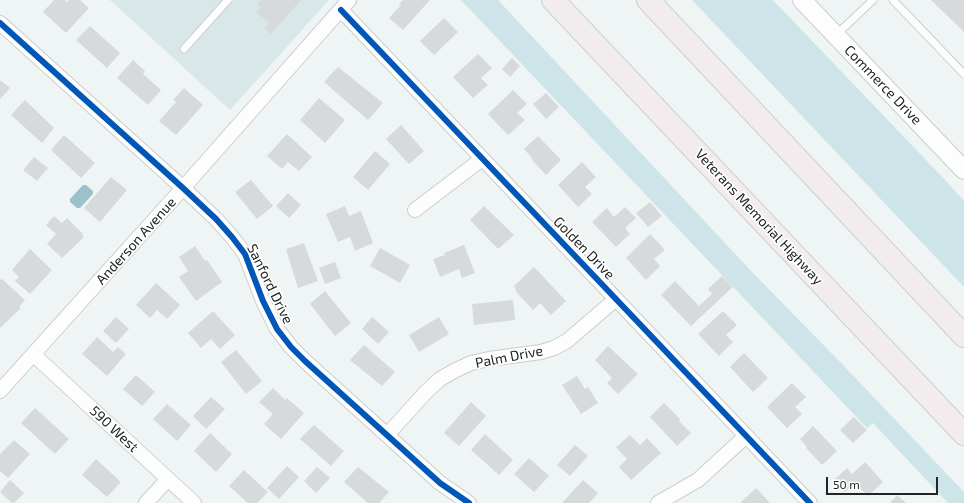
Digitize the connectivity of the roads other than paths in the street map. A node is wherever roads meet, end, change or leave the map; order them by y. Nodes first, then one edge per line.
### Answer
1 (228, 0) edge
2 (553, 0) edge
3 (648, 0) edge
4 (872, 0) edge
5 (893, 0) edge
6 (806, 1) edge
7 (345, 5) edge
8 (0, 23) edge
9 (836, 35) junction
10 (184, 49) dead end
11 (964, 74) edge
12 (482, 159) junction
13 (964, 170) edge
14 (183, 188) junction
15 (415, 210) dead end
16 (616, 299) junction
17 (964, 336) edge
18 (33, 354) junction
19 (0, 391) edge
20 (964, 434) edge
21 (387, 435) junction
22 (746, 436) junction
23 (168, 479) junction
24 (146, 503) edge
25 (194, 503) edge
26 (469, 503) edge
27 (658, 503) edge
28 (810, 503) edge

1 - 10 lane
2 - 20 highway, Veterans Memorial Highway
3 - 17 highway
4 - 9 lane
5 - 11 lane
6 - 9 street, Commerce Drive
7 - 12 street, Golden Drive
7 - 14 street, Anderson Avenue
8 - 14 street, Sanford Drive
9 - 13 street, Commerce Drive
12 - 15 street
12 - 16 street, Golden Drive
14 - 18 street, Anderson Avenue
14 - 21 street, Sanford Drive
16 - 21 street, Palm Drive
16 - 22 street, Golden Drive
18 - 19 street, Anderson Avenue
18 - 23 street, 590 West
21 - 26 street, Sanford Drive
22 - 27 street
22 - 28 street, Golden Drive
23 - 24 street
23 - 25 street, 590 West

